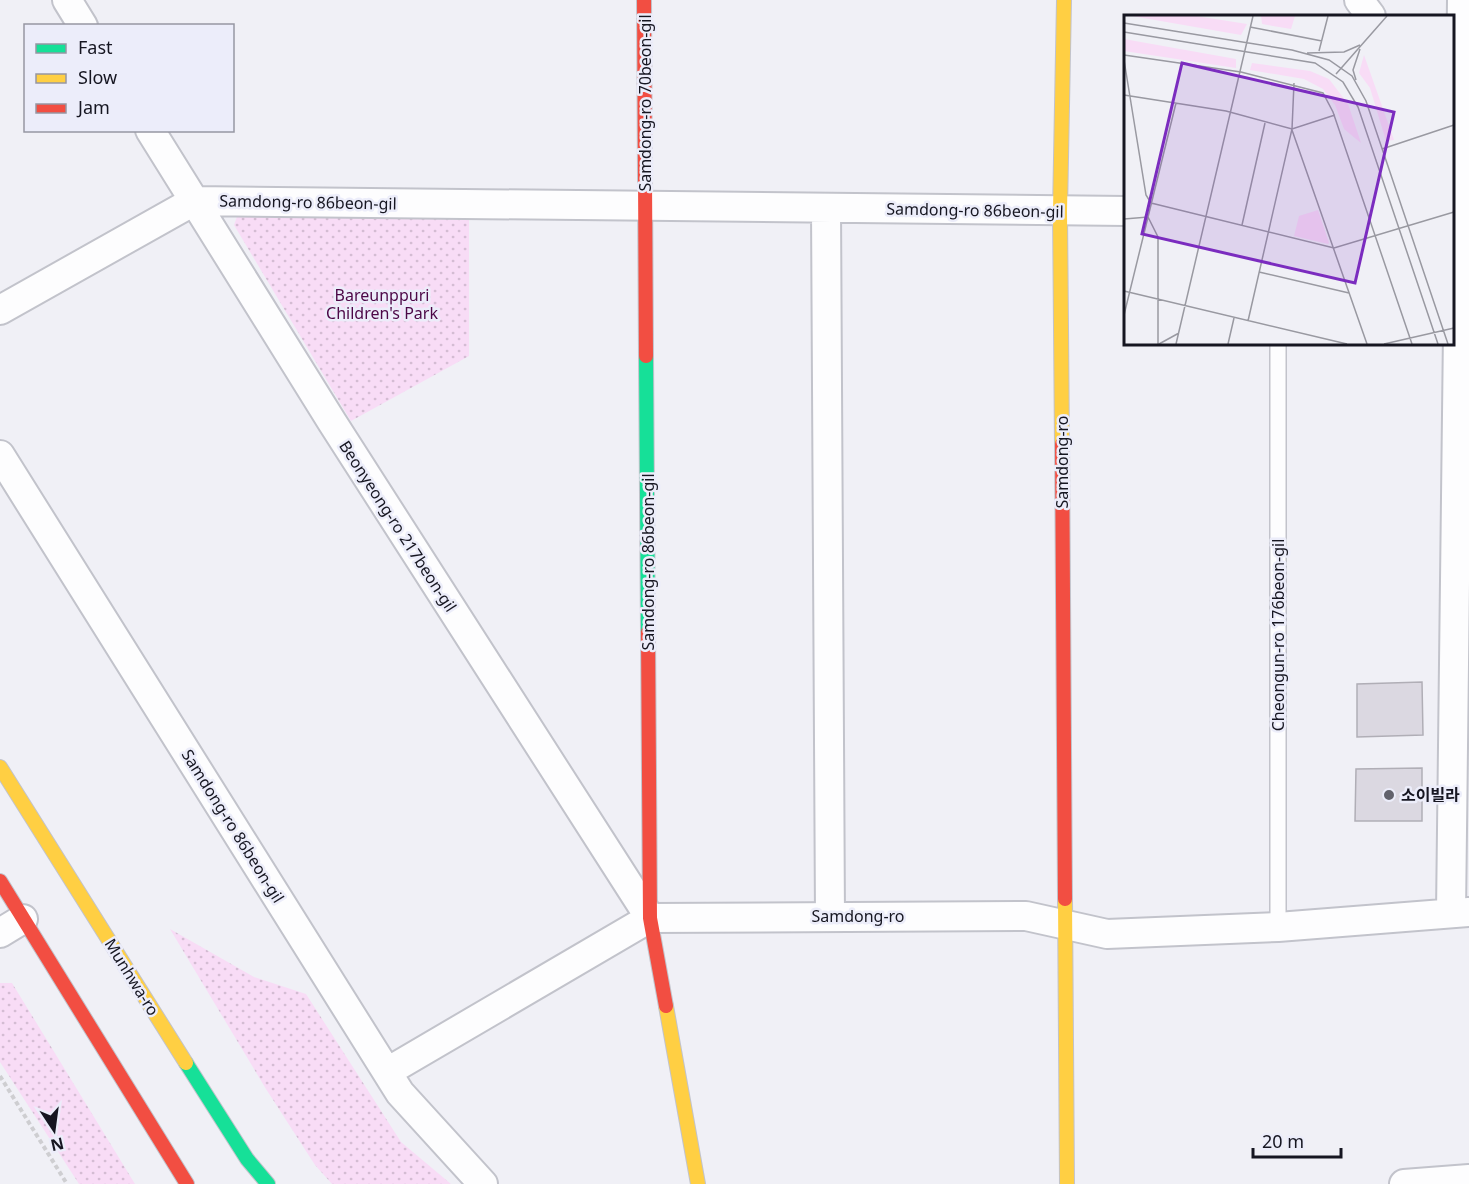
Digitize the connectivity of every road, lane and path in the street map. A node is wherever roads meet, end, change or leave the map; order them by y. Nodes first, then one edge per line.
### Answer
1 (67, 0) edge
2 (644, 0) edge
3 (1064, 0) edge
4 (1359, 0) edge
5 (1462, 0) edge
6 (1370, 15) edge
7 (82, 24) edge
8 (1461, 118) edge
9 (151, 132) edge
10 (194, 201) junction
11 (645, 206) junction
12 (826, 208) junction
13 (1060, 210) junction
14 (1124, 211) edge
15 (1460, 219) edge
16 (0, 310) edge
17 (1278, 345) edge
18 (0, 455) edge
19 (0, 767) edge
20 (0, 881) edge
21 (1460, 912) edge
22 (830, 916) junction
23 (650, 918) junction
24 (1065, 925) junction
25 (11, 926) edge
26 (1278, 927) junction
27 (387, 1072) junction
28 (0, 1076) edge
29 (1469, 1179) edge
30 (67, 1184) edge
31 (187, 1184) edge
32 (268, 1184) edge
33 (483, 1184) edge
34 (698, 1184) edge
35 (1067, 1184) edge
36 (1404, 1184) edge

1 - 7 street
2 - 11 street, Samdong-ro 70beon-gil
3 - 13 street, Samdong-ro
4 - 6 street
5 - 8 street
8 - 15 street
9 - 10 street, Beonyeong-ro 217beon-gil
10 - 11 street, Samdong-ro 86beon-gil
10 - 16 street, Samdong-ro 86beon-gil
10 - 23 street, Beonyeong-ro 217beon-gil
11 - 12 street, Samdong-ro 86beon-gil
11 - 23 street, Samdong-ro 86beon-gil
12 - 13 street, Samdong-ro 86beon-gil
12 - 22 street
13 - 14 street, Samdong-ro 86beon-gil
13 - 24 street, Samdong-ro
15 - 21 street
17 - 26 lane, Cheongun-ro 176beon-gil
18 - 27 street, Samdong-ro 86beon-gil
19 - 32 street, Munhwa-ro
20 - 25 street
21 - 26 street
22 - 23 street, Samdong-ro
22 - 24 street, Samdong-ro
23 - 27 street
23 - 34 street, Samdong-ro 86beon-gil
24 - 26 street
24 - 35 street, Samdong-ro
25 - 31 street
27 - 33 street, Samdong-ro 86beon-gil
28 - 30 path
29 - 36 street

